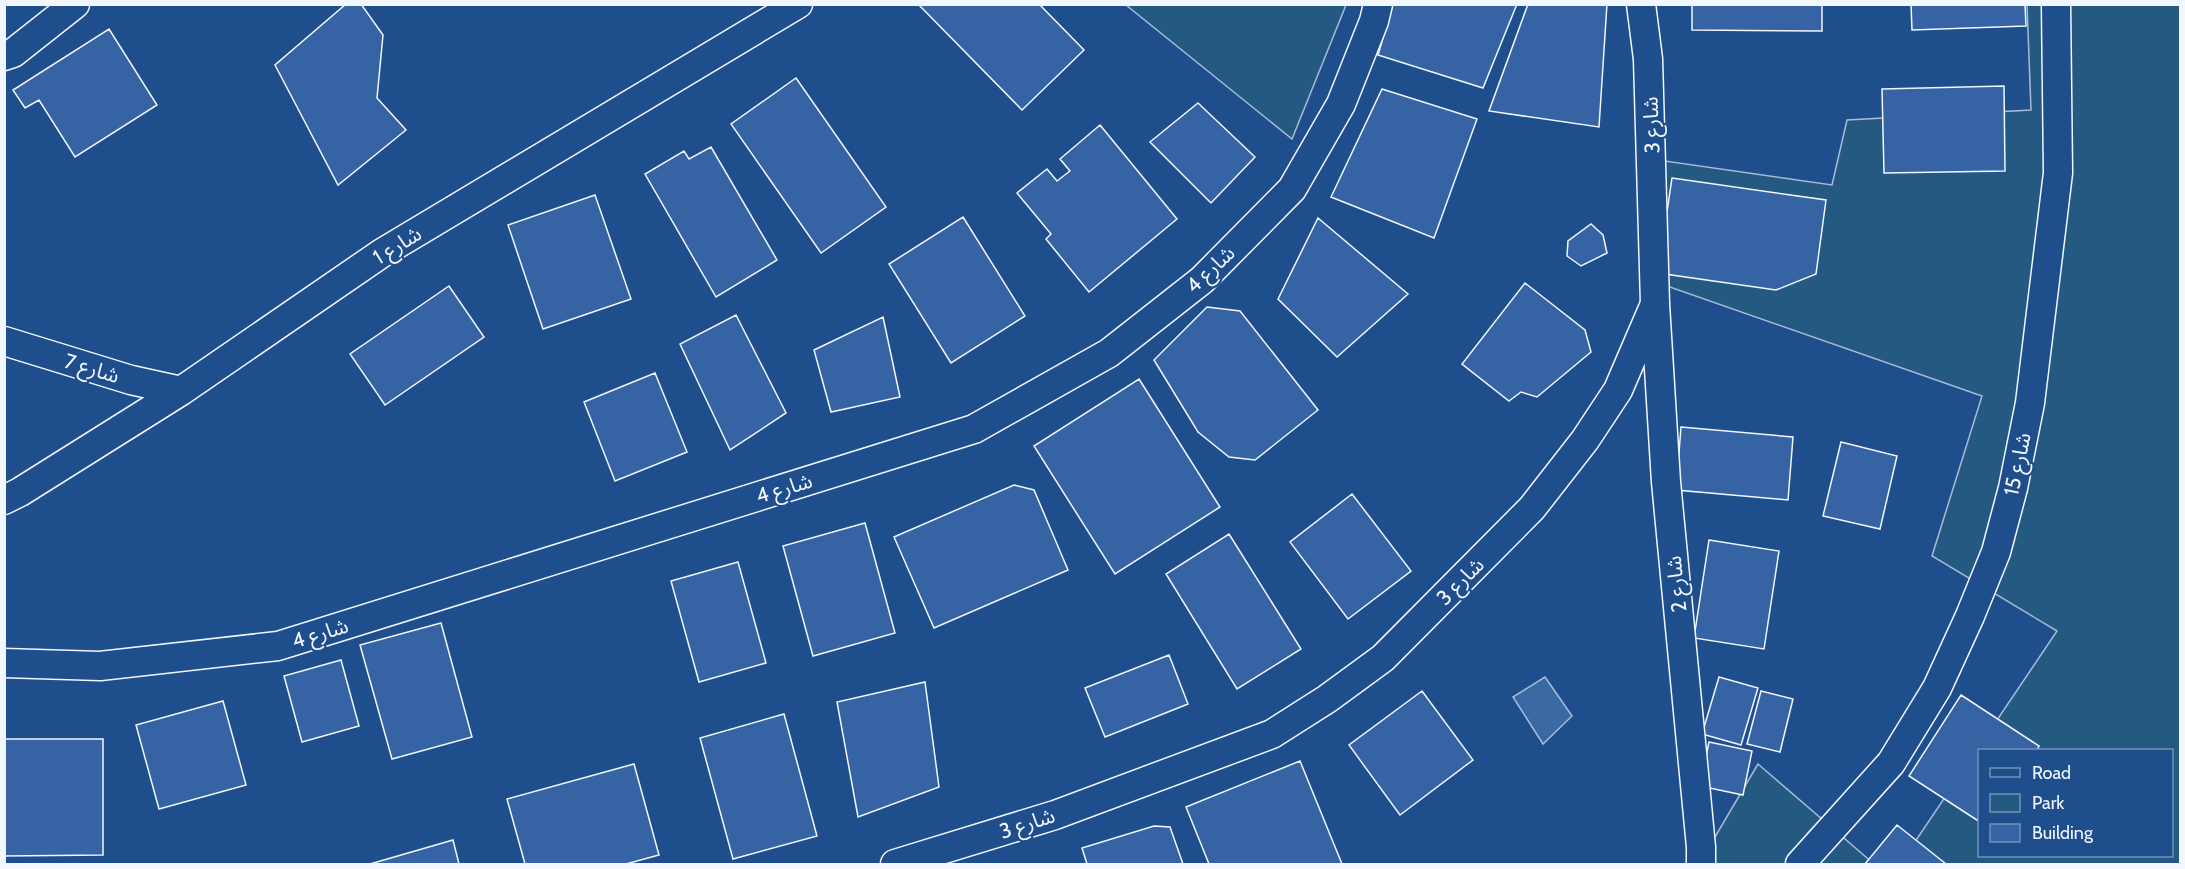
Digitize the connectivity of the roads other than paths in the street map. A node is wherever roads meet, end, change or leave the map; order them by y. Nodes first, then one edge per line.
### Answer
1 (75, 4) edge
2 (798, 4) edge
3 (1378, 4) edge
4 (1641, 4) edge
5 (2056, 4) edge
6 (4, 56) edge
7 (1655, 304) junction
8 (4, 341) edge
9 (181, 391) junction
10 (4, 500) edge
11 (4, 663) edge
12 (895, 864) edge
13 (1701, 864) edge
14 (1800, 864) edge

1 - 6 street
2 - 9 street, شارع 1
3 - 11 street, شارع 4
4 - 7 street, شارع 3
5 - 14 street, شارع 15
7 - 12 street, شارع 3
7 - 13 street, شارع 2
8 - 9 street, شارع 7
9 - 10 street, شارع 1

